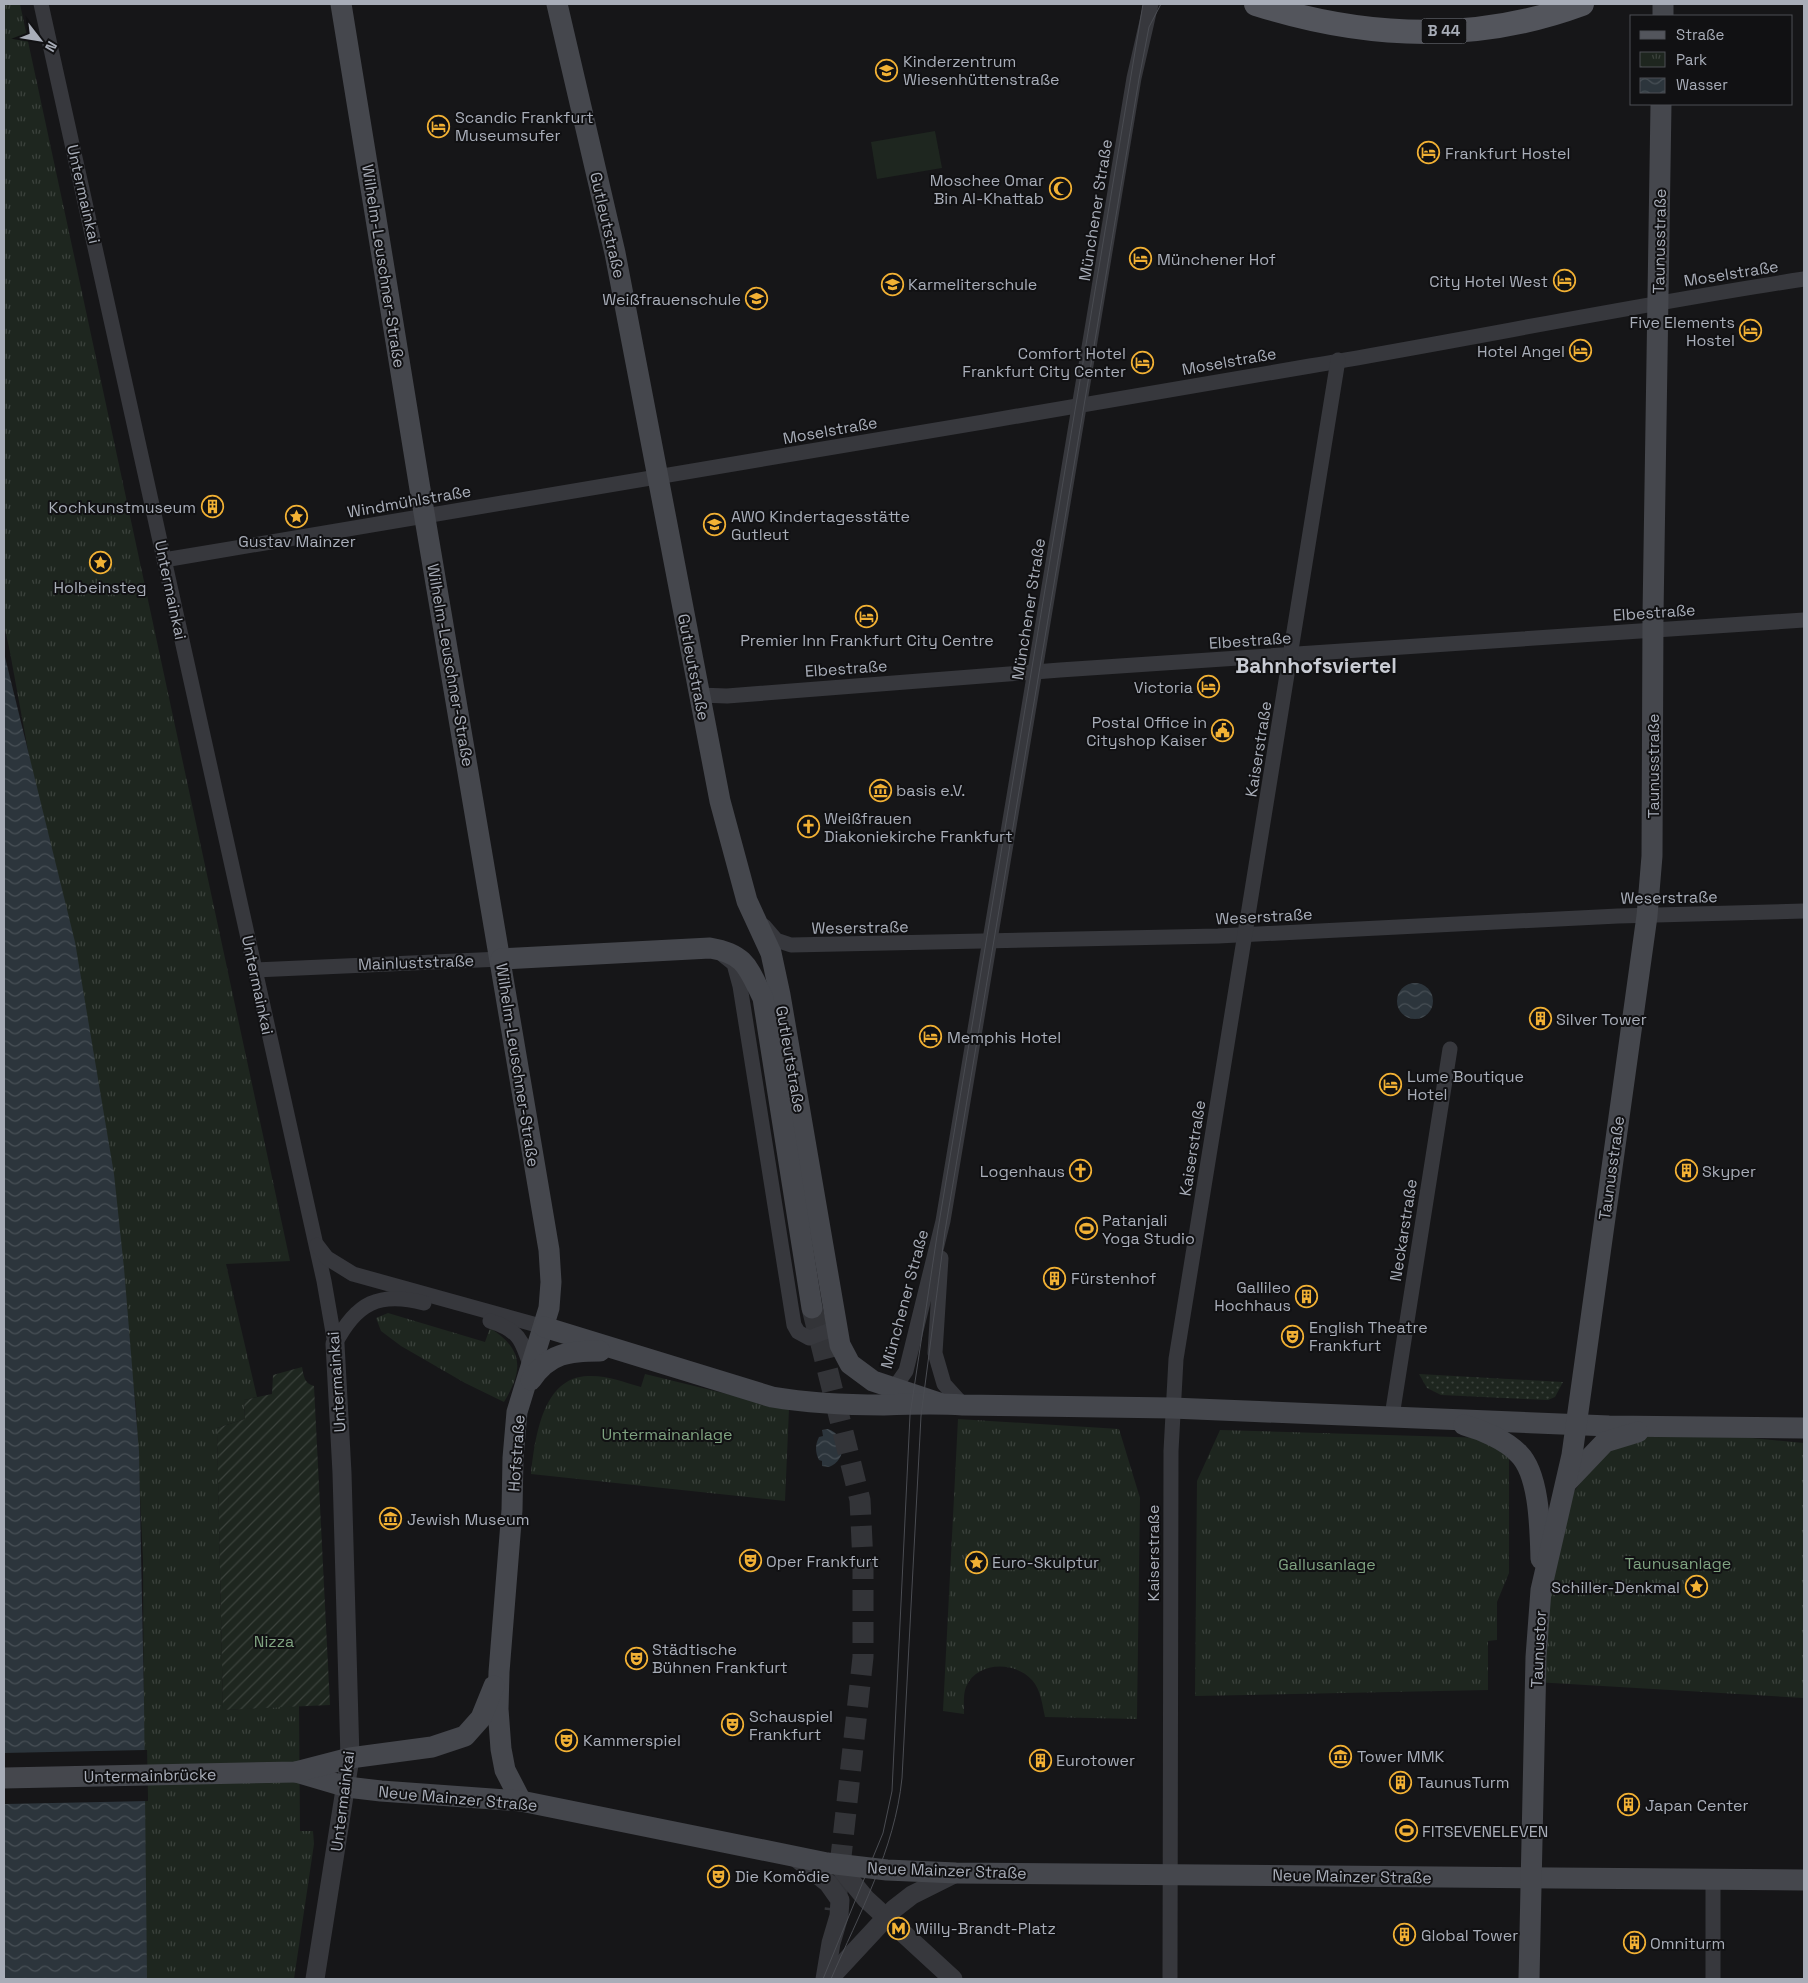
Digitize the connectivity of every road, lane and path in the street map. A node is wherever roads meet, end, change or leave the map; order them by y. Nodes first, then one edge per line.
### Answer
1 (41, 4) edge
2 (341, 4) edge
3 (557, 4) edge
4 (1151, 4) edge
5 (1256, 4) edge
6 (1582, 4) edge
7 (1661, 105) edge
8 (1804, 279) edge
9 (1658, 302) junction
10 (1338, 360) junction
11 (1080, 404) junction
12 (659, 477) junction
13 (425, 516) junction
14 (164, 560) junction
15 (1804, 620) edge
16 (1653, 629) junction
17 (1290, 655) junction
18 (1036, 672) junction
19 (698, 695) junction
20 (747, 901) junction
21 (1804, 911) edge
22 (1647, 916) junction
23 (1245, 935) junction
24 (990, 942) junction
25 (719, 950) junction
26 (501, 960) junction
27 (255, 970) junction
28 (763, 998) junction
29 (1450, 1049) dead end
30 (943, 1221) junction
31 (315, 1244) junction
32 (812, 1308) tunnel mouth
33 (544, 1327) junction
34 (836, 1328) junction
35 (335, 1344) junction
36 (625, 1351) junction
37 (531, 1369) junction
38 (895, 1390) junction
39 (939, 1403) junction
40 (875, 1404) junction
41 (963, 1405) junction
42 (1172, 1408) junction
43 (517, 1412) junction
44 (1392, 1416) junction
45 (1442, 1419) junction
46 (1577, 1424) junction
47 (1658, 1426) junction
48 (1804, 1428) edge
49 (1566, 1482) junction
50 (1541, 1590) junction
51 (499, 1672) junction
52 (350, 1758) junction
53 (296, 1772) junction
54 (4, 1778) edge
55 (347, 1787) junction
56 (521, 1801) junction
57 (794, 1856) junction
58 (838, 1865) junction
59 (956, 1873) junction
60 (1170, 1874) junction
61 (1531, 1878) junction
62 (1714, 1880) junction
63 (1804, 1880) edge
64 (885, 1917) junction
65 (315, 1979) edge
66 (825, 1979) edge
67 (829, 1979) edge
68 (953, 1979) edge
69 (1170, 1979) edge
70 (1530, 1979) edge
71 (1713, 1979) edge

1 - 14 street, Untermainkai
2 - 13 main road, Wilhelm-Leuschner-Straße
3 - 12 main road, Gutleutstraße
4 - 11 street, Münchener Straße
5 - 6 main road, B 44
7 - 9 main road, Taunusstraße
8 - 9 street, Moselstraße
9 - 10 street, Moselstraße
9 - 16 main road, Taunusstraße
10 - 11 street, Moselstraße
10 - 17 street, Kaiserstraße
11 - 12 street, Moselstraße
11 - 18 street, Münchener Straße
12 - 13 street, Windmühlstraße
12 - 19 main road, Gutleutstraße
13 - 14 street, Windmühlstraße
13 - 26 main road, Wilhelm-Leuschner-Straße
14 - 27 street, Untermainkai
15 - 16 street, Elbestraße
16 - 17 street, Elbestraße
16 - 22 main road, Taunusstraße
17 - 18 street, Elbestraße
17 - 23 street, Kaiserstraße
18 - 19 street, Elbestraße
18 - 24 street, Münchener Straße
19 - 20 main road, Gutleutstraße
20 - 24 street, Weserstraße
20 - 28 main road
20 - 34 main road, Gutleutstraße
21 - 22 street, Weserstraße
22 - 23 street, Weserstraße
22 - 46 main road, Taunusstraße
23 - 24 street, Weserstraße
23 - 42 street, Kaiserstraße
24 - 30 street, Münchener Straße
25 - 26 main road, Mainluststraße
25 - 28 main road
25 - 34 street
26 - 27 street, Mainluststraße
26 - 33 main road, Wilhelm-Leuschner-Straße
27 - 31 street, Untermainkai
28 - 32 main road
29 - 44 street, Neckarstraße
30 - 38 street, Münchener Straße
30 - 41 street, Münchener Straße
31 - 33 street
31 - 35 street, Untermainkai
33 - 36 main road
33 - 37 main road, Hofstraße
34 - 38 main road, Gutleutstraße
35 - 37 street
35 - 52 street, Untermainkai
36 - 40 main road
36 - 43 main road
37 - 43 main road, Hofstraße
38 - 39 main road, Gutleutstraße
38 - 40 street, Münchener Straße
39 - 40 main road
39 - 41 main road
41 - 42 main road
42 - 44 main road
42 - 60 street, Kaiserstraße
43 - 51 main road, Hofstraße
44 - 45 main road
45 - 46 main road
45 - 50 main road
46 - 47 main road
46 - 49 main road, Taunustor
47 - 48 main road
47 - 49 main road
49 - 50 main road, Taunustor
50 - 61 main road, Taunustor
51 - 52 main road, Hofstraße
51 - 56 main road, Hofstraße
52 - 53 main road
52 - 55 street, Untermainkai
53 - 54 main road, Untermainbrücke
53 - 55 main road, Neue Mainzer Straße
55 - 56 main road, Neue Mainzer Straße
55 - 65 street, Untermainkai
56 - 57 main road, Neue Mainzer Straße
57 - 58 main road, Neue Mainzer Straße
57 - 66 street
58 - 59 main road, Neue Mainzer Straße
58 - 64 street
59 - 60 main road, Neue Mainzer Straße
59 - 64 street
60 - 61 main road, Neue Mainzer Straße
60 - 69 street, Kaiserstraße
61 - 62 main road, Neue Mainzer Straße
61 - 70 main road, Taunustor
62 - 63 main road, Neue Mainzer Straße
62 - 71 street
64 - 67 street
64 - 68 street

